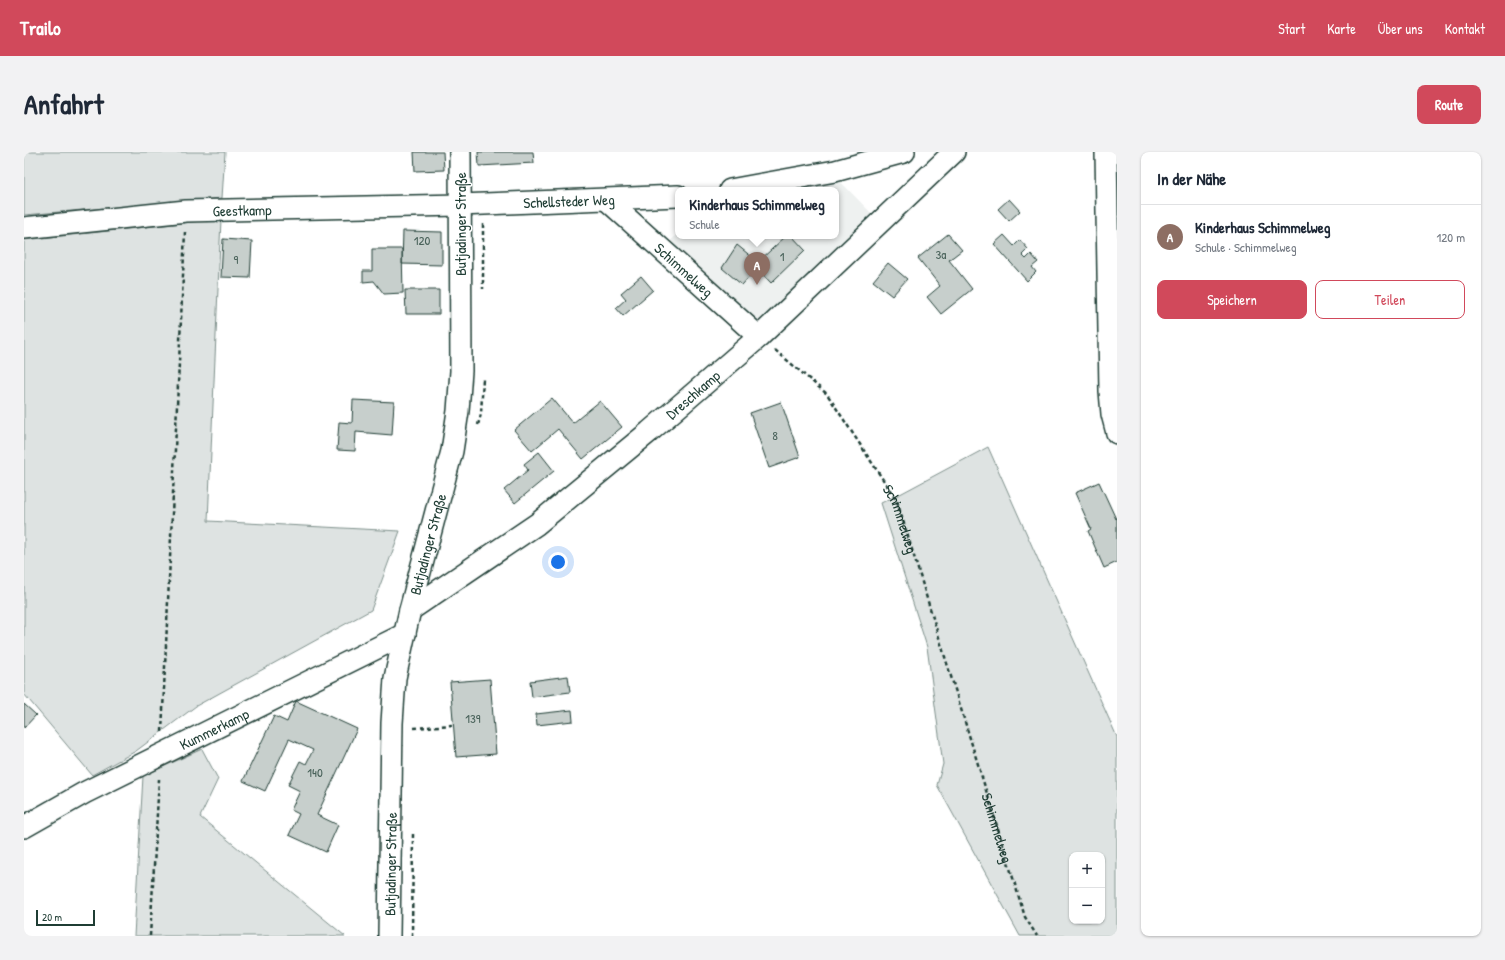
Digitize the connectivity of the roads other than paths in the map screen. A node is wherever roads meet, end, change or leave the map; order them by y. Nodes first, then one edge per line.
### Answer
1 (460, 152) edge
2 (904, 152) edge
3 (954, 152) edge
4 (1106, 152) edge
5 (747, 187) edge
6 (675, 196) edge
7 (607, 200) junction
8 (460, 205) junction
9 (24, 228) edge
10 (759, 337) junction
11 (1117, 433) edge
12 (410, 610) junction
13 (405, 634) junction
14 (24, 827) edge
15 (388, 936) edge

1 - 8 street, Butjadinger Straße
2 - 5 street
3 - 10 street, Dreschkamp
4 - 11 street
6 - 7 street, Schellsteder Weg
7 - 8 street, Schellsteder Weg
7 - 10 street, Schimmelweg
8 - 9 street, Geestkamp
8 - 12 street, Butjadinger Straße
10 - 12 street, Dreschkamp
12 - 13 street, Butjadinger Straße
13 - 14 street, Kummerkamp
13 - 15 street, Butjadinger Straße

